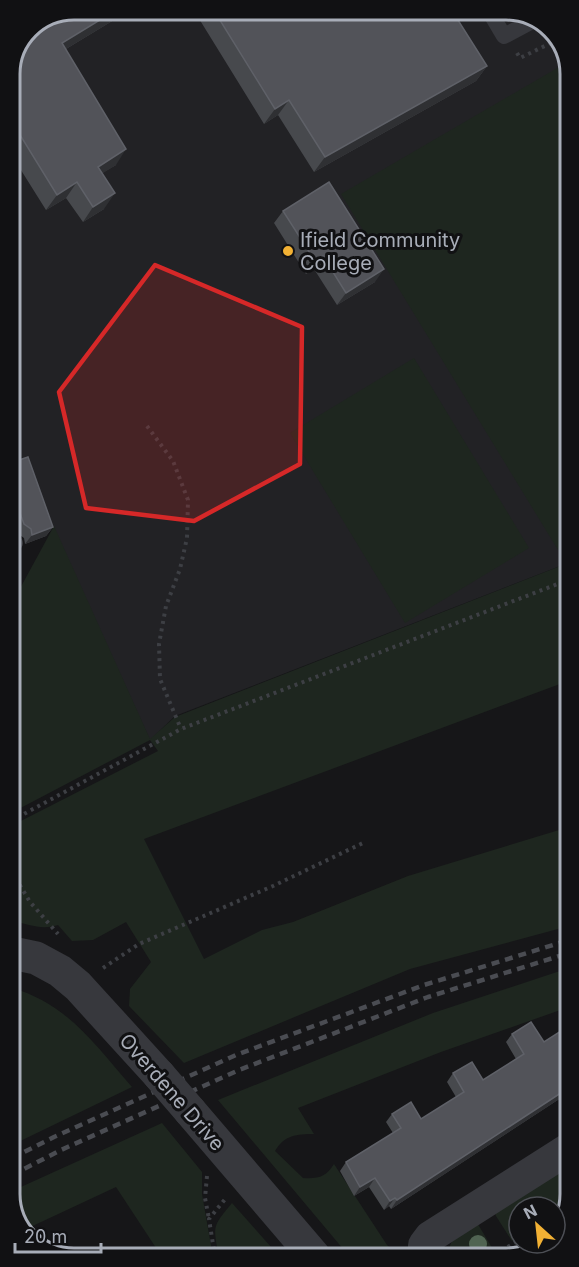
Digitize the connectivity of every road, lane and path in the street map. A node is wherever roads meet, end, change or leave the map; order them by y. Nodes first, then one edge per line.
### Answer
1 (495, 20) edge
2 (527, 24) edge
3 (147, 426) dead end
4 (560, 583) edge
5 (181, 729) junction
6 (20, 816) edge
7 (365, 842) dead end
8 (20, 885) edge
9 (58, 934) dead end
10 (20, 955) edge
11 (78, 986) junction
12 (560, 1154) edge
13 (208, 1168) dead end
14 (230, 1193) dead end
15 (209, 1220) junction
16 (214, 1247) edge
17 (307, 1248) edge
18 (424, 1248) edge

1 - 2 lane
3 - 5 path
4 - 5 path
5 - 6 path
7 - 11 path
8 - 9 path
10 - 11 street, Overdene Drive
11 - 17 street, Overdene Drive, bridge
12 - 18 street
13 - 15 path
14 - 15 path
15 - 16 path

